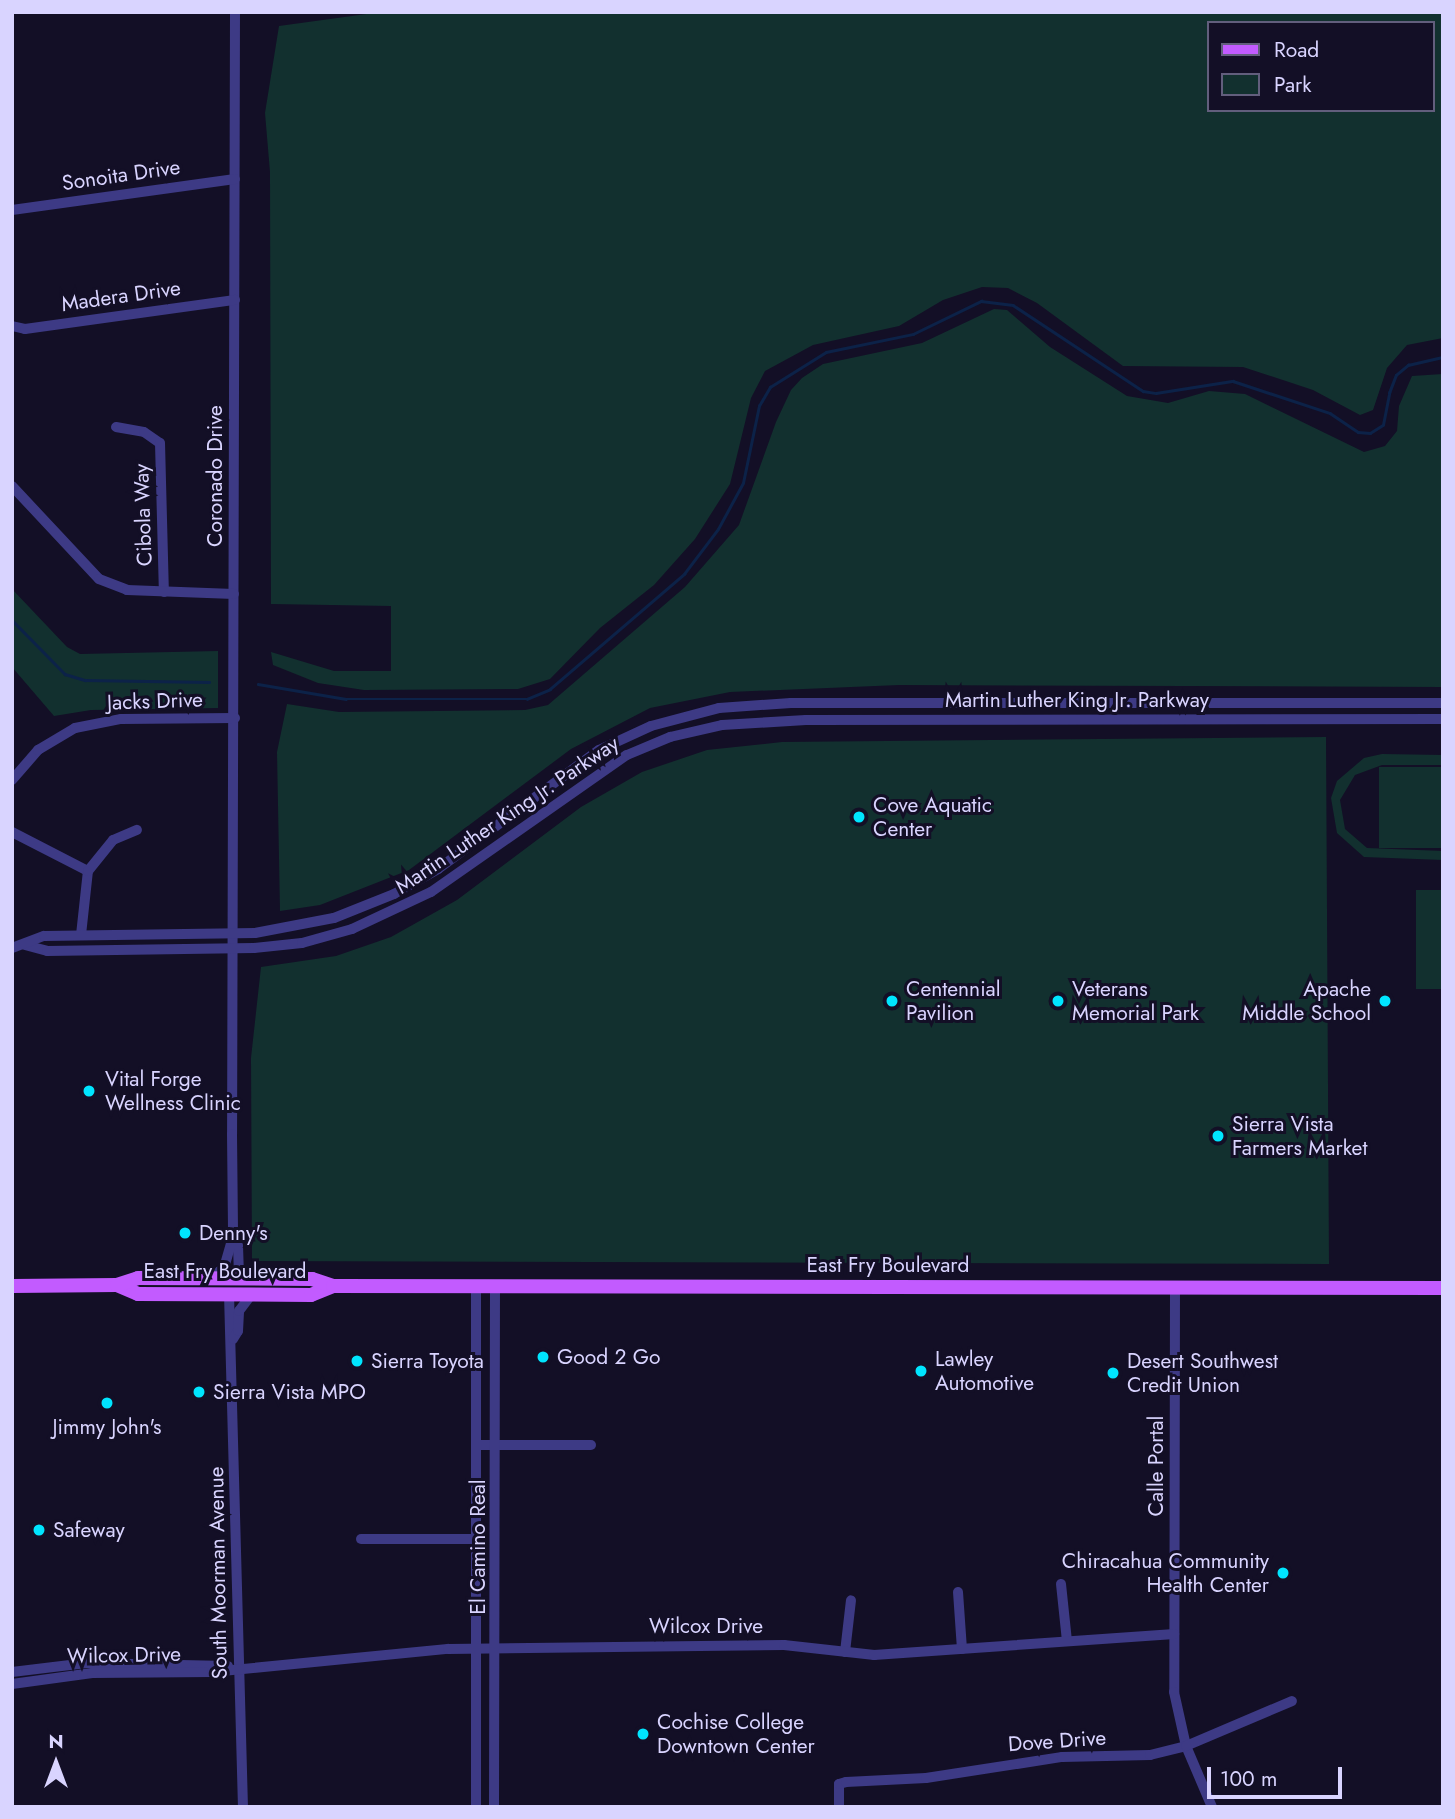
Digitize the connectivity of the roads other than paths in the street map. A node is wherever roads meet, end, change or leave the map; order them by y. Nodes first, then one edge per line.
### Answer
1 (235, 12) edge
2 (235, 179) junction
3 (12, 210) edge
4 (235, 300) junction
5 (12, 326) edge
6 (116, 427) dead end
7 (12, 486) edge
8 (164, 592) junction
9 (234, 594) junction
10 (1443, 703) edge
11 (235, 718) junction
12 (1443, 719) edge
13 (12, 780) edge
14 (137, 830) dead end
15 (12, 832) edge
16 (88, 871) junction
17 (81, 935) junction
18 (235, 941) junction
19 (25, 946) junction
20 (12, 948) edge
21 (233, 1237) junction
22 (210, 1278) junction
23 (239, 1278) junction
24 (117, 1285) junction
25 (12, 1286) edge
26 (333, 1286) junction
27 (476, 1287) junction
28 (495, 1287) junction
29 (1175, 1287) junction
30 (1443, 1288) edge
31 (229, 1294) junction
32 (252, 1294) junction
33 (233, 1339) junction
34 (498, 1444) junction
35 (478, 1445) junction
36 (592, 1445) dead end
37 (361, 1539) dead end
38 (478, 1539) junction
39 (1061, 1584) dead end
40 (958, 1592) dead end
41 (851, 1600) dead end
42 (1174, 1634) junction
43 (1067, 1641) junction
44 (477, 1648) junction
45 (497, 1648) junction
46 (962, 1649) junction
47 (845, 1652) junction
48 (237, 1668) junction
49 (12, 1672) edge
50 (12, 1684) edge
51 (1292, 1701) dead end
52 (1186, 1746) junction
53 (243, 1807) edge
54 (476, 1807) edge
55 (494, 1807) edge
56 (838, 1807) edge
57 (1212, 1807) edge

1 - 2 street, Coronado Drive
2 - 3 street, Sonoita Drive
2 - 4 street, Coronado Drive
4 - 5 street, Madera Drive
4 - 9 street, Coronado Drive
6 - 8 street, Cibola Way
7 - 8 street
8 - 9 street
9 - 11 street, Coronado Drive
10 - 18 street, Martin Luther King Jr. Parkway
11 - 13 street, Jacks Drive
11 - 18 street, Coronado Drive
12 - 18 street, Martin Luther King Jr. Parkway
14 - 16 street
15 - 16 street
16 - 17 street
17 - 18 street, Martin Luther King Jr. Parkway
17 - 19 street, Martin Luther King Jr. Parkway
18 - 19 street, Martin Luther King Jr. Parkway
18 - 21 street, Coronado Drive
19 - 20 street
21 - 22 street
21 - 23 street
22 - 23 main road, East Fry Boulevard
22 - 24 main road, East Fry Boulevard
23 - 26 main road, East Fry Boulevard
24 - 25 main road, East Fry Boulevard
24 - 31 main road, East Fry Boulevard
26 - 27 main road, East Fry Boulevard
26 - 32 main road, East Fry Boulevard
27 - 28 main road, East Fry Boulevard
27 - 35 street, El Camino Real
28 - 29 main road, East Fry Boulevard
28 - 34 street, El Camino Real
29 - 30 main road, East Fry Boulevard
29 - 42 street, Calle Portal
31 - 32 main road, East Fry Boulevard
31 - 33 street, South Moorman Avenue
32 - 33 street, South Moorman Avenue
33 - 48 street, South Moorman Avenue
34 - 35 street
34 - 36 street
34 - 45 street, El Camino Real
35 - 38 street, El Camino Real
37 - 38 street
38 - 44 street, El Camino Real
39 - 43 street
40 - 46 street
41 - 47 street
42 - 43 street, Wilcox Drive
42 - 52 street, Calle Portal
43 - 46 street, Wilcox Drive
44 - 45 street, Wilcox Drive
44 - 48 street, Wilcox Drive
44 - 54 street, El Camino Real
45 - 47 street, Wilcox Drive
45 - 55 street, El Camino Real
46 - 47 street, Wilcox Drive
48 - 49 street, Wilcox Drive
48 - 50 street, Wilcox Drive
48 - 53 street, South Moorman Avenue
51 - 52 street, Dove Drive
52 - 56 street, Dove Drive
52 - 57 street, Calle Portal

